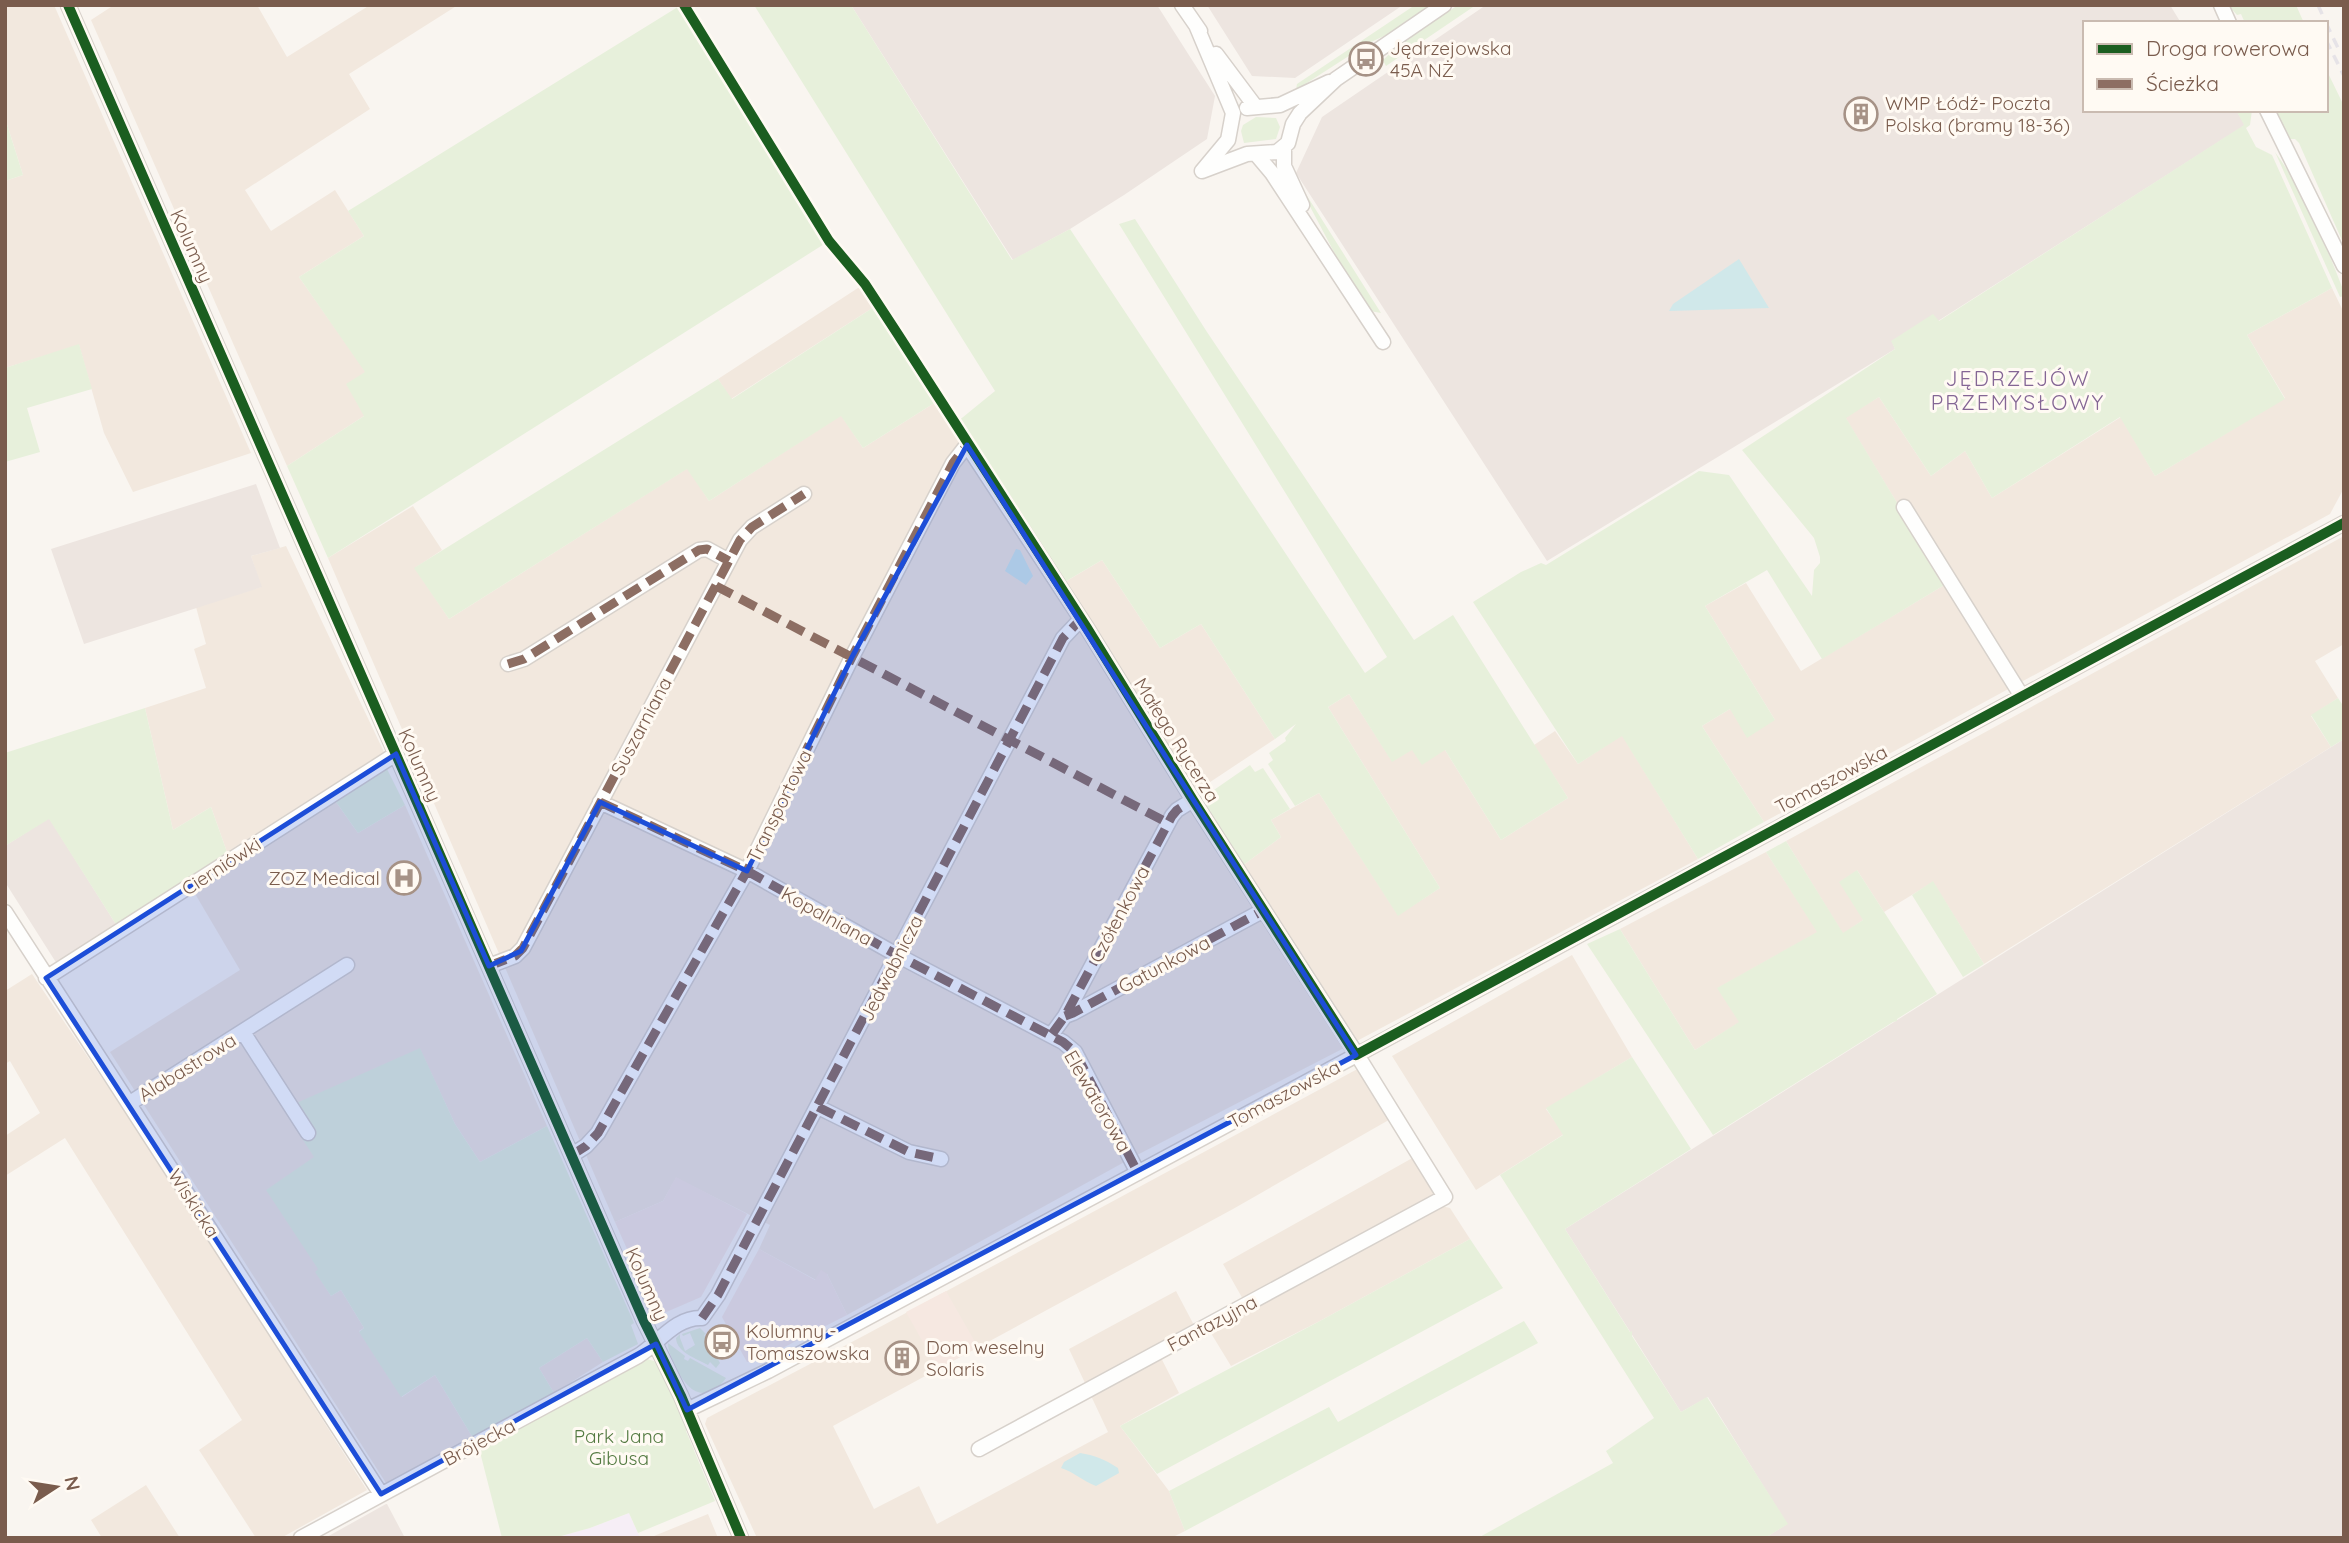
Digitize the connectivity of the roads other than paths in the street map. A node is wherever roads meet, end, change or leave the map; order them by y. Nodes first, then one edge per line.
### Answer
1 (68, 5) edge
2 (1182, 5) edge
3 (1444, 5) edge
4 (2221, 5) edge
5 (2228, 21) edge
6 (1196, 25) junction
7 (1336, 79) junction
8 (1255, 106) junction
9 (1272, 106) junction
10 (2268, 112) edge
11 (1233, 120) junction
12 (1292, 130) junction
13 (1230, 135) junction
14 (1284, 147) junction
15 (1251, 154) junction
16 (1320, 244) junction
17 (2344, 266) edge
18 (1382, 342) dead end
19 (967, 445) joint
20 (804, 494) dead end
21 (1904, 507) dead end
22 (2344, 513) edge
23 (2344, 523) edge
24 (2322, 533) junction
25 (729, 561) junction
26 (1080, 619) junction
27 (509, 664) dead end
28 (2021, 695) junction
29 (396, 754) junction
30 (1193, 800) junction
31 (600, 802) junction
32 (747, 871) junction
33 (1264, 911) junction
34 (5, 912) edge
35 (897, 955) junction
36 (348, 965) dead end
37 (489, 966) junction
38 (46, 978) junction
39 (1065, 1016) junction
40 (243, 1032) junction
41 (1052, 1034) junction
42 (1356, 1055) junction
43 (130, 1103) junction
44 (818, 1107) junction
45 (308, 1133) dead end
46 (572, 1155) junction
47 (941, 1159) dead end
48 (1138, 1172) junction
49 (1445, 1197) joint
50 (702, 1318) joint
51 (655, 1343) junction
52 (687, 1410) junction
53 (979, 1449) dead end
54 (381, 1494) junction
55 (302, 1538) edge
56 (741, 1538) edge

1 - 29 street, Kolumny
2 - 6 street
3 - 7 street
4 - 5 street
6 - 8 street
6 - 11 street
7 - 9 street
7 - 12 street
8 - 9 street
8 - 11 street
9 - 12 street
10 - 17 street
11 - 13 street
12 - 14 street
13 - 15 street
13 - 15 street
14 - 15 street
14 - 16 street
15 - 16 street
16 - 18 street
19 - 26 street, Małego Rycerza
19 - 32 street, Transportowa
20 - 25 street, Suszarniana
21 - 28 street
22 - 24 street, Tomaszowska
23 - 24 street, Tomaszowska
24 - 28 street, Tomaszowska
25 - 27 street
25 - 31 street, Suszarniana
26 - 30 street, Małego Rycerza
26 - 35 street, Jedwabnicza
28 - 42 street, Tomaszowska
29 - 37 street, Kolumny
29 - 38 street, Cierniówki
30 - 33 street, Małego Rycerza
30 - 39 street, Czółenkowa
31 - 32 street, Kopalniana
31 - 37 street, Suszarniana
32 - 35 street, Kopalniana
32 - 46 street, Transportowa
33 - 39 street, Gatunkowa
33 - 42 street, Małego Rycerza
34 - 38 street, Wiskicka
35 - 41 street, Kopalniana
35 - 44 street, Jedwabnicza
36 - 40 street, Alabastrowa
37 - 46 street, Kolumny
38 - 43 street, Wiskicka
39 - 41 street, Czółenkowa
40 - 43 street, Alabastrowa
40 - 45 street, Alabastrowa
41 - 48 street, Elewatorowa
42 - 48 street, Tomaszowska
42 - 49 street, Małego Rycerza
43 - 54 street, Wiskicka
44 - 47 street
44 - 50 street, Jedwabnicza
46 - 51 street, Kolumny
48 - 52 street, Tomaszowska
49 - 53 street, Fantazyjna
50 - 51 street, Brójecka
51 - 52 street, Kolumny
51 - 54 street, Brójecka
52 - 56 street, Kolumny
54 - 55 street, Brójecka

